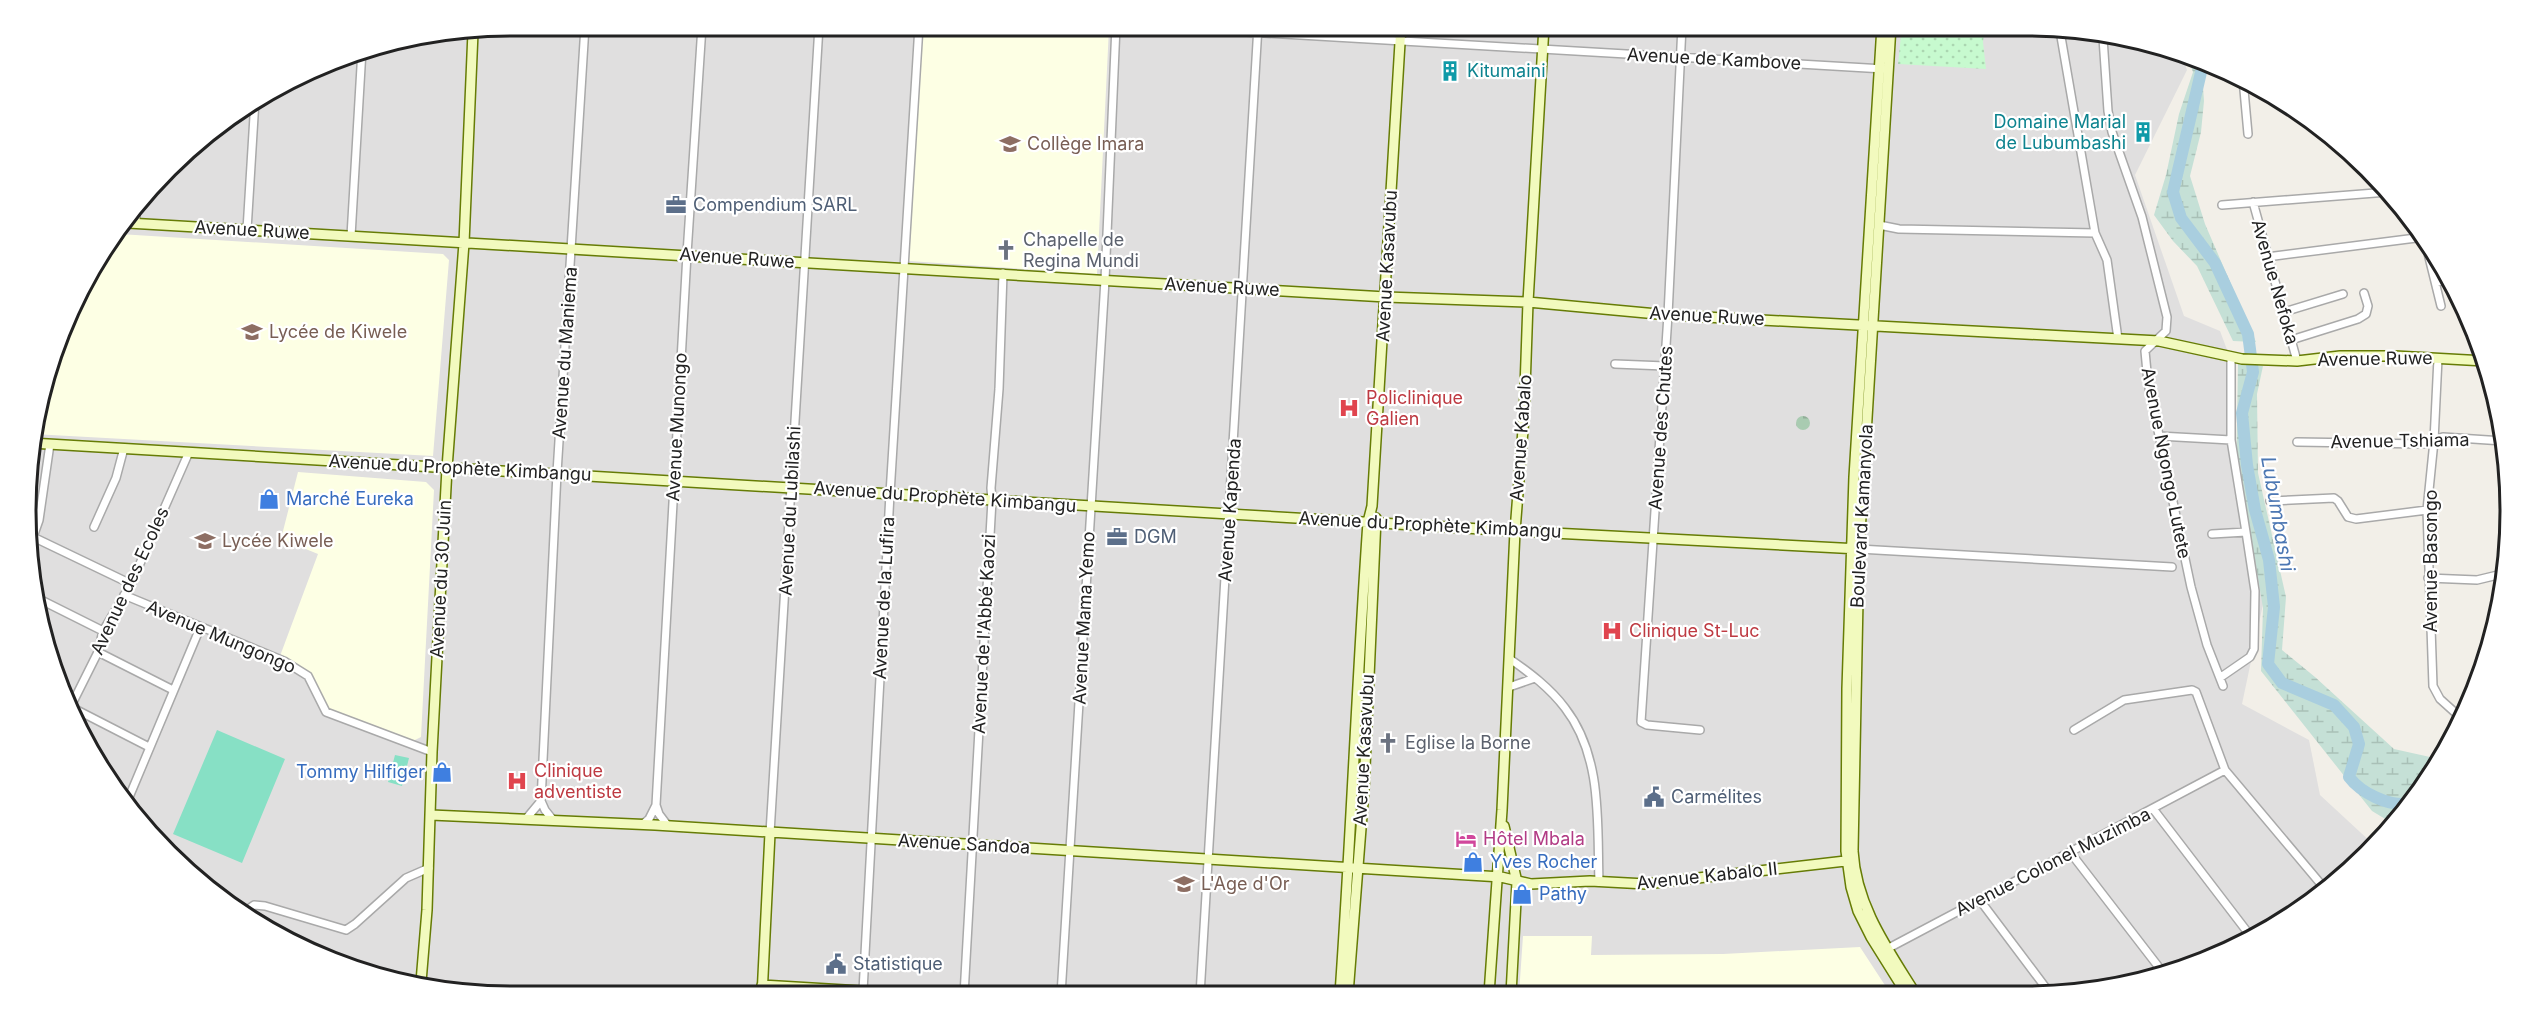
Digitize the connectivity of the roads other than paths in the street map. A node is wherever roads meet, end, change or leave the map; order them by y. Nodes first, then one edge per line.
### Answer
1 (584, 36) edge
2 (701, 36) edge
3 (818, 36) edge
4 (919, 36) edge
5 (1116, 36) edge
6 (1258, 36) edge
7 (1334, 36) edge
8 (1400, 36) edge
9 (1544, 36) edge
10 (1681, 36) edge
11 (1883, 36) edge
12 (1890, 36) edge
13 (2061, 37) edge
14 (473, 38) edge
15 (1400, 42) junction
16 (2103, 43) edge
17 (1543, 50) junction
18 (1680, 57) junction
19 (361, 60) edge
20 (1885, 69) junction
21 (2244, 90) edge
22 (254, 112) edge
23 (2248, 134) dead end
24 (2377, 193) edge
25 (2253, 202) junction
26 (2222, 205) dead end
27 (133, 223) edge
28 (1879, 225) junction
29 (247, 230) junction
30 (2095, 233) junction
31 (351, 236) junction
32 (2414, 238) edge
33 (464, 243) junction
34 (572, 249) junction
35 (687, 254) junction
36 (2267, 257) junction
37 (805, 262) junction
38 (904, 267) junction
39 (2432, 267) edge
40 (1003, 273) junction
41 (1105, 280) junction
42 (2440, 281) edge
43 (2436, 283) junction
44 (1244, 288) junction
45 (2364, 292) dead end
46 (2343, 294) dead end
47 (1386, 297) junction
48 (1528, 303) junction
49 (2441, 306) dead end
50 (2284, 312) junction
51 (1668, 315) junction
52 (1868, 325) junction
53 (2118, 339) junction
54 (2291, 340) junction
55 (2154, 341) junction
56 (2231, 357) junction
57 (2438, 358) junction
58 (2476, 360) edge
59 (2297, 361) junction
60 (1615, 364) dead end
61 (1665, 366) junction
62 (2159, 436) junction
63 (2231, 440) junction
64 (2434, 441) junction
65 (2495, 441) edge
66 (2298, 442) dead end
67 (41, 444) edge
68 (50, 444) junction
69 (124, 448) junction
70 (189, 452) junction
71 (447, 468) junction
72 (557, 473) junction
73 (674, 480) junction
74 (791, 487) junction
75 (890, 494) junction
76 (992, 500) junction
77 (2270, 501) dead end
78 (1091, 506) junction
79 (2427, 510) junction
80 (1229, 514) junction
81 (1372, 522) junction
82 (37, 527) edge
83 (94, 527) dead end
84 (1515, 531) junction
85 (2246, 532) junction
86 (2212, 534) dead end
87 (1654, 538) junction
88 (37, 539) edge
89 (1856, 550) junction
90 (2172, 567) dead end
91 (2496, 576) edge
92 (2428, 578) junction
93 (132, 584) junction
94 (124, 595) junction
95 (45, 602) edge
96 (200, 628) junction
97 (103, 631) junction
98 (98, 652) junction
99 (1510, 658) junction
100 (2221, 677) junction
101 (1535, 678) junction
102 (2223, 686) dead end
103 (1509, 687) junction
104 (173, 690) junction
105 (75, 699) edge
106 (2455, 712) edge
107 (82, 714) edge
108 (1700, 730) dead end
109 (2074, 730) dead end
110 (149, 747) junction
111 (432, 752) junction
112 (2225, 770) junction
113 (130, 794) edge
114 (541, 801) junction
115 (656, 805) junction
116 (2154, 810) junction
117 (431, 815) junction
118 (1502, 818) junction
119 (526, 819) junction
120 (553, 820) junction
121 (643, 824) junction
122 (668, 826) junction
123 (770, 832) junction
124 (871, 838) junction
125 (971, 844) junction
126 (1070, 849) junction
127 (2070, 852) junction
128 (1209, 858) junction
129 (1850, 860) junction
130 (1352, 867) junction
131 (429, 868) junction
132 (1497, 876) junction
133 (1517, 882) junction
134 (1599, 882) junction
135 (2320, 883) edge
136 (1979, 899) junction
137 (250, 908) edge
138 (2246, 931) edge
139 (1884, 951) junction
140 (2159, 967) edge
141 (421, 978) edge
142 (762, 985) joint
143 (2044, 985) edge
144 (779, 986) edge
145 (863, 986) edge
146 (964, 986) edge
147 (1062, 986) edge
148 (1201, 986) edge
149 (1341, 986) edge
150 (1348, 986) edge
151 (1489, 986) edge
152 (1511, 986) edge
153 (1902, 986) edge
154 (1910, 986) edge

1 - 34 street, Avenue du Maniema
2 - 35 street, Avenue Munongo
3 - 37 street, Avenue du Lubilashi
4 - 38 street, Avenue de la Lufira
5 - 41 street, Avenue Mama Yemo
6 - 44 street, Avenue Kapenda
7 - 15 street, Avenue de Kambove
8 - 15 street, Avenue Kasavubu
9 - 17 street, Avenue Kabalo
10 - 18 street, Avenue des Chutes
11 - 20 street, Boulevard Kamanyola
12 - 20 street, Boulevard Kamanyola
13 - 30 street
14 - 33 street, Avenue du 30 Juin
15 - 17 street, Avenue de Kambove
15 - 47 street, Avenue Kasavubu
16 - 55 street, Avenue Ngongo Lutete
17 - 18 street, Avenue de Kambove
17 - 48 street, Avenue Kabalo
18 - 20 street, Avenue de Kambove
18 - 51 street, Avenue des Chutes
19 - 31 street
20 - 28 street, Boulevard Kamanyola
20 - 52 street, Boulevard Kamanyola
21 - 23 street
22 - 29 street
24 - 25 street
25 - 26 street
25 - 36 street, Avenue Nefoka
27 - 29 street, Avenue Ruwe
28 - 30 street
28 - 52 street, Boulevard Kamanyola
29 - 31 street, Avenue Ruwe
30 - 53 street
31 - 33 street, Avenue Ruwe
32 - 36 street
33 - 34 street, Avenue Ruwe
33 - 71 street, Avenue du 30 Juin
34 - 35 street, Avenue Ruwe
34 - 72 street, Avenue du Maniema
35 - 37 street, Avenue Ruwe
35 - 73 street, Avenue Munongo
36 - 50 street, Avenue Nefoka
37 - 38 street, Avenue Ruwe
37 - 74 street, Avenue du Lubilashi
38 - 40 street, Avenue Ruwe
38 - 75 street, Avenue de la Lufira
39 - 43 street
40 - 41 street, Avenue Ruwe
40 - 76 street, Avenue de l'Abbé Kaozi
41 - 44 street, Avenue Ruwe
41 - 78 street, Avenue Mama Yemo
42 - 43 street
43 - 49 street
44 - 47 street, Avenue Ruwe
44 - 80 street, Avenue Kapenda
45 - 54 street
46 - 50 street
47 - 48 street, Avenue Ruwe
47 - 81 street, Avenue Kasavubu
48 - 51 street, Avenue Ruwe
48 - 84 street, Avenue Kabalo
50 - 54 street, Avenue Nefoka
51 - 52 street, Avenue Ruwe
51 - 61 street, Avenue des Chutes
52 - 53 street, Avenue Ruwe
52 - 89 street, Boulevard Kamanyola
53 - 55 street, Avenue Ruwe
54 - 59 street, Avenue Nefoka
55 - 56 street, Avenue Ruwe
55 - 62 street, Avenue Ngongo Lutete
56 - 59 street, Avenue Ruwe
56 - 63 street
57 - 58 street, Avenue Ruwe
57 - 59 street, Avenue Ruwe
57 - 64 street, Avenue Basongo
60 - 61 street
61 - 87 street, Avenue des Chutes
62 - 63 street
62 - 100 street, Avenue Ngongo Lutete
63 - 85 street
64 - 65 street, Avenue Tshiama
64 - 66 street, Avenue Tshiama
64 - 79 street, Avenue Basongo
67 - 68 street, Avenue du Prophète Kimbangu
68 - 69 street, Avenue du Prophète Kimbangu
68 - 82 street
69 - 70 street, Avenue du Prophète Kimbangu
69 - 83 street
70 - 71 street, Avenue du Prophète Kimbangu
70 - 93 street, Avenue des Ecoles
71 - 72 street, Avenue du Prophète Kimbangu
71 - 111 street, Avenue du 30 Juin
72 - 73 street, Avenue du Prophète Kimbangu
72 - 114 street, Avenue du Maniema
73 - 74 street, Avenue du Prophète Kimbangu
73 - 115 street, Avenue Munongo
74 - 75 street, Avenue du Prophète Kimbangu
74 - 123 street, Avenue du Lubilashi
75 - 76 street, Avenue du Prophète Kimbangu
75 - 124 street, Avenue de la Lufira
76 - 78 street, Avenue du Prophète Kimbangu
76 - 125 street, Avenue de l'Abbé Kaozi
77 - 79 street
78 - 80 street, Avenue du Prophète Kimbangu
78 - 126 street, Avenue Mama Yemo
79 - 92 street, Avenue Basongo
80 - 81 street, Avenue du Prophète Kimbangu
80 - 128 street, Avenue Kapenda
81 - 84 street, Avenue du Prophète Kimbangu
81 - 130 street, Avenue Kasavubu
84 - 87 street, Avenue du Prophète Kimbangu
84 - 99 street, Avenue Kabalo
85 - 86 street
85 - 100 street
87 - 89 street, Avenue du Prophète Kimbangu
87 - 108 street, Avenue des Chutes
88 - 93 street
89 - 90 street
89 - 129 street, Boulevard Kamanyola
91 - 92 street
92 - 106 street, Avenue Basongo
93 - 94 street, Avenue des Ecoles
94 - 96 street, Avenue Mungongo
94 - 97 street, Avenue des Ecoles
95 - 97 street
96 - 104 street
96 - 111 street, Avenue Mungongo
97 - 98 street, Avenue des Ecoles
98 - 104 street
98 - 105 street, Avenue des Ecoles
99 - 101 street
99 - 103 street, Avenue Kabalo
100 - 102 street, Avenue Ngongo Lutete
101 - 103 street
101 - 134 street
103 - 118 street, Avenue Kabalo
104 - 110 street
107 - 110 street
109 - 112 street
110 - 113 street
111 - 117 street, Avenue du 30 Juin
112 - 116 street, Avenue Colonel Muzimba
112 - 135 street
114 - 119 street
114 - 120 street
115 - 121 street
115 - 122 street
116 - 127 street, Avenue Colonel Muzimba
116 - 138 street
117 - 119 street, Avenue Sandoa
117 - 131 street, Avenue du 30 Juin
118 - 132 street, Avenue Kabalo
118 - 133 street
119 - 120 street, Avenue Sandoa
120 - 121 street, Avenue Sandoa
121 - 122 street, Avenue Sandoa
122 - 123 street, Avenue Sandoa
123 - 124 street, Avenue Sandoa
123 - 142 street, Avenue du Lubilashi
124 - 125 street, Avenue Sandoa
124 - 145 street, Avenue de la Lufira
125 - 126 street, Avenue Sandoa
125 - 146 street, Avenue de l'Abbé Kaozi
126 - 128 street, Avenue Sandoa
126 - 147 street, Avenue Mama Yemo
127 - 136 street, Avenue Colonel Muzimba
127 - 140 street
128 - 130 street, Avenue Sandoa
128 - 148 street, Avenue Kapenda
129 - 134 street, Avenue Kabalo II
129 - 139 street, Boulevard Kamanyola
130 - 132 street, Avenue Sandoa
130 - 149 street, Avenue Kasavubu
130 - 150 street, Avenue Kasavubu
131 - 137 street
131 - 141 street, Avenue du 30 Juin
132 - 133 street, Avenue Sandoa
132 - 151 street, Avenue Kabalo
133 - 134 street, Avenue Kabalo II
133 - 152 street
136 - 139 street, Avenue Colonel Muzimba
136 - 143 street
139 - 153 street, Boulevard Kamanyola
139 - 154 street, Boulevard Kamanyola
142 - 144 street

